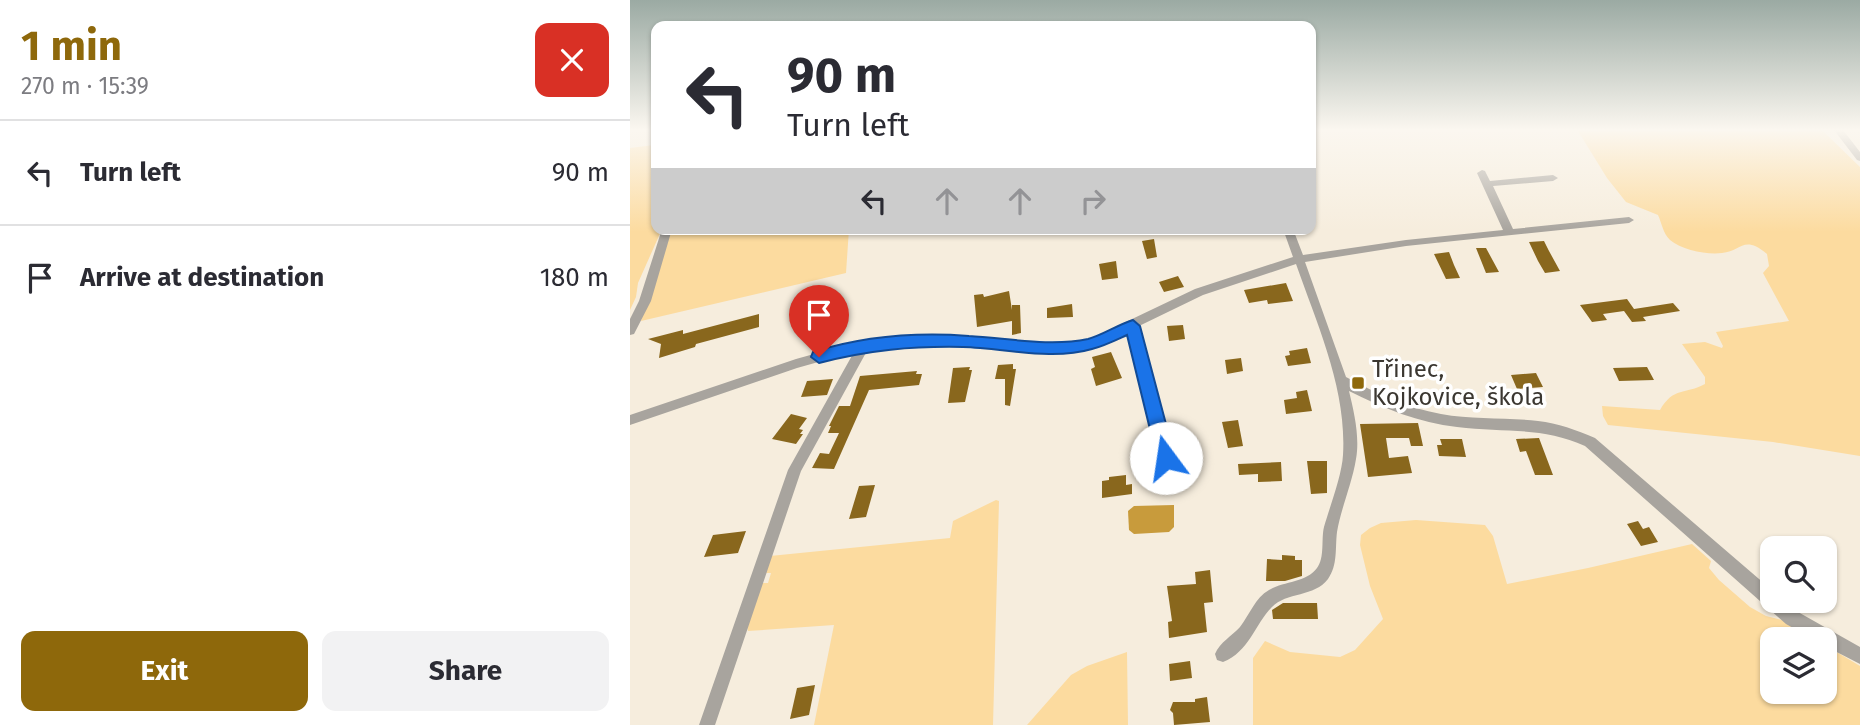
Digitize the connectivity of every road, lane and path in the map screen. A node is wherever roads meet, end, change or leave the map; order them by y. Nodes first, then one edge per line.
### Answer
1 (1553, 178) dead end
2 (1629, 220) dead end
3 (1510, 231) junction
4 (665, 235) edge
5 (1290, 235) edge
6 (1299, 259) junction
7 (1133, 326) junction
8 (630, 331) edge
9 (864, 345) junction
10 (1340, 380) junction
11 (630, 420) edge
12 (1166, 458) dead end
13 (1223, 654) dead end
14 (1860, 656) edge
15 (707, 724) edge

1 - 3 street
2 - 3 street
3 - 6 street
4 - 8 street
5 - 6 street
6 - 7 street
6 - 10 street
7 - 9 street
7 - 12 street
9 - 11 street
9 - 15 street
10 - 13 street
10 - 14 street

